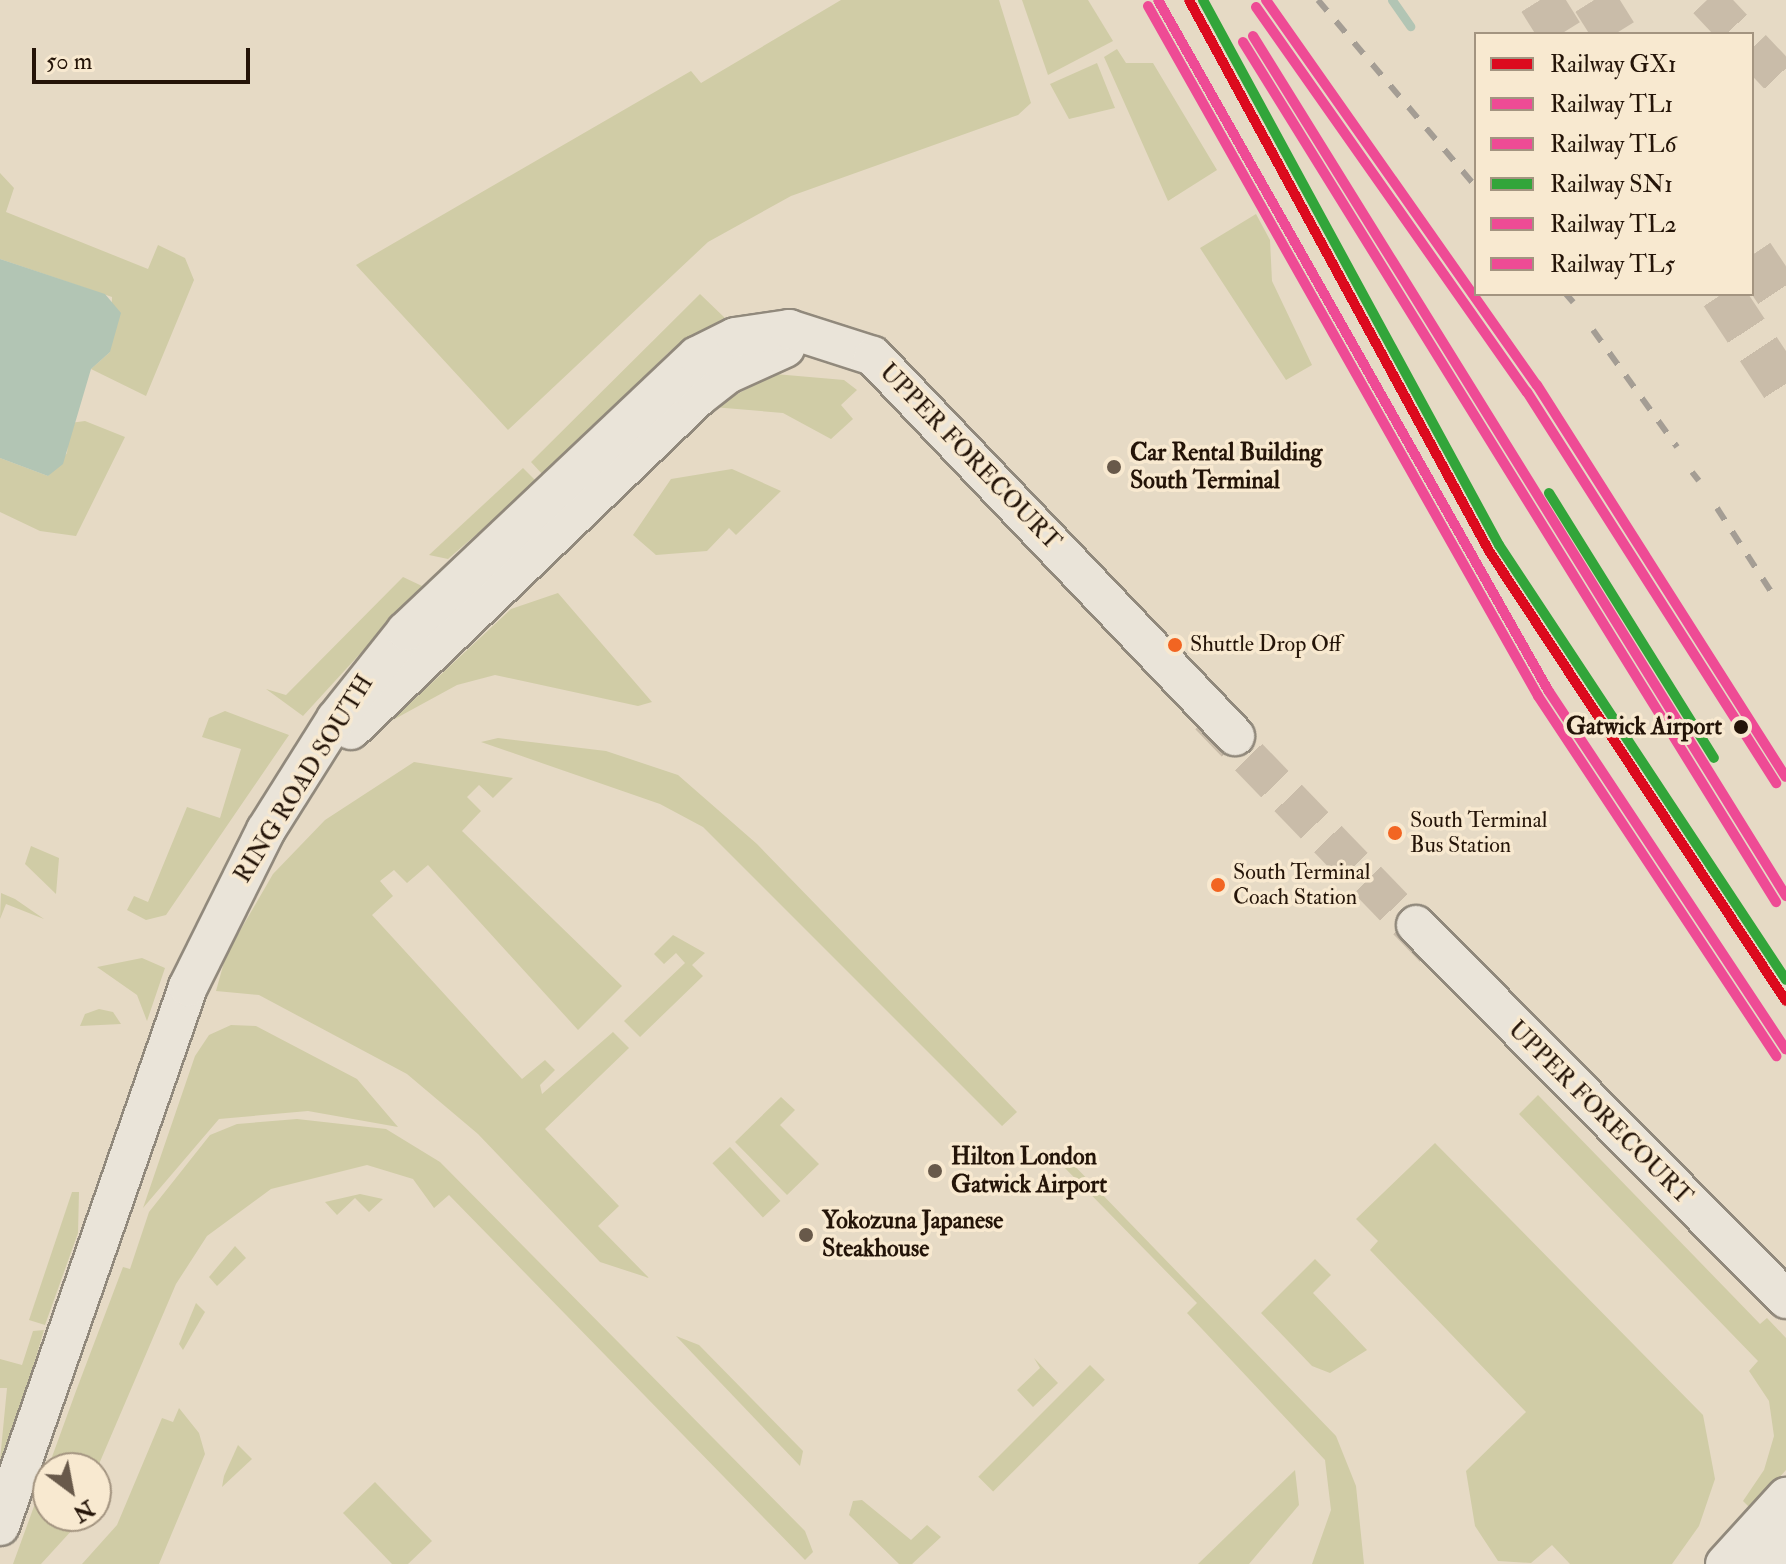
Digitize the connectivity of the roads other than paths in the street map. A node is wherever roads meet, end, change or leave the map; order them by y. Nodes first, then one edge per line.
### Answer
1 (785, 348) dead end
2 (653, 395) joint
3 (1235, 736) tunnel mouth
4 (289, 796) junction
5 (1416, 925) tunnel mouth
6 (1786, 1299) edge
7 (1786, 1497) edge
8 (0, 1526) edge
9 (1786, 1539) edge
10 (1725, 1564) edge
11 (1764, 1564) edge

1 - 4 street
2 - 3 street, UPPER FORECOURT
2 - 4 street, RING ROAD SOUTH
4 - 8 street, RING ROAD SOUTH
5 - 6 street, UPPER FORECOURT
7 - 10 street
9 - 11 street

